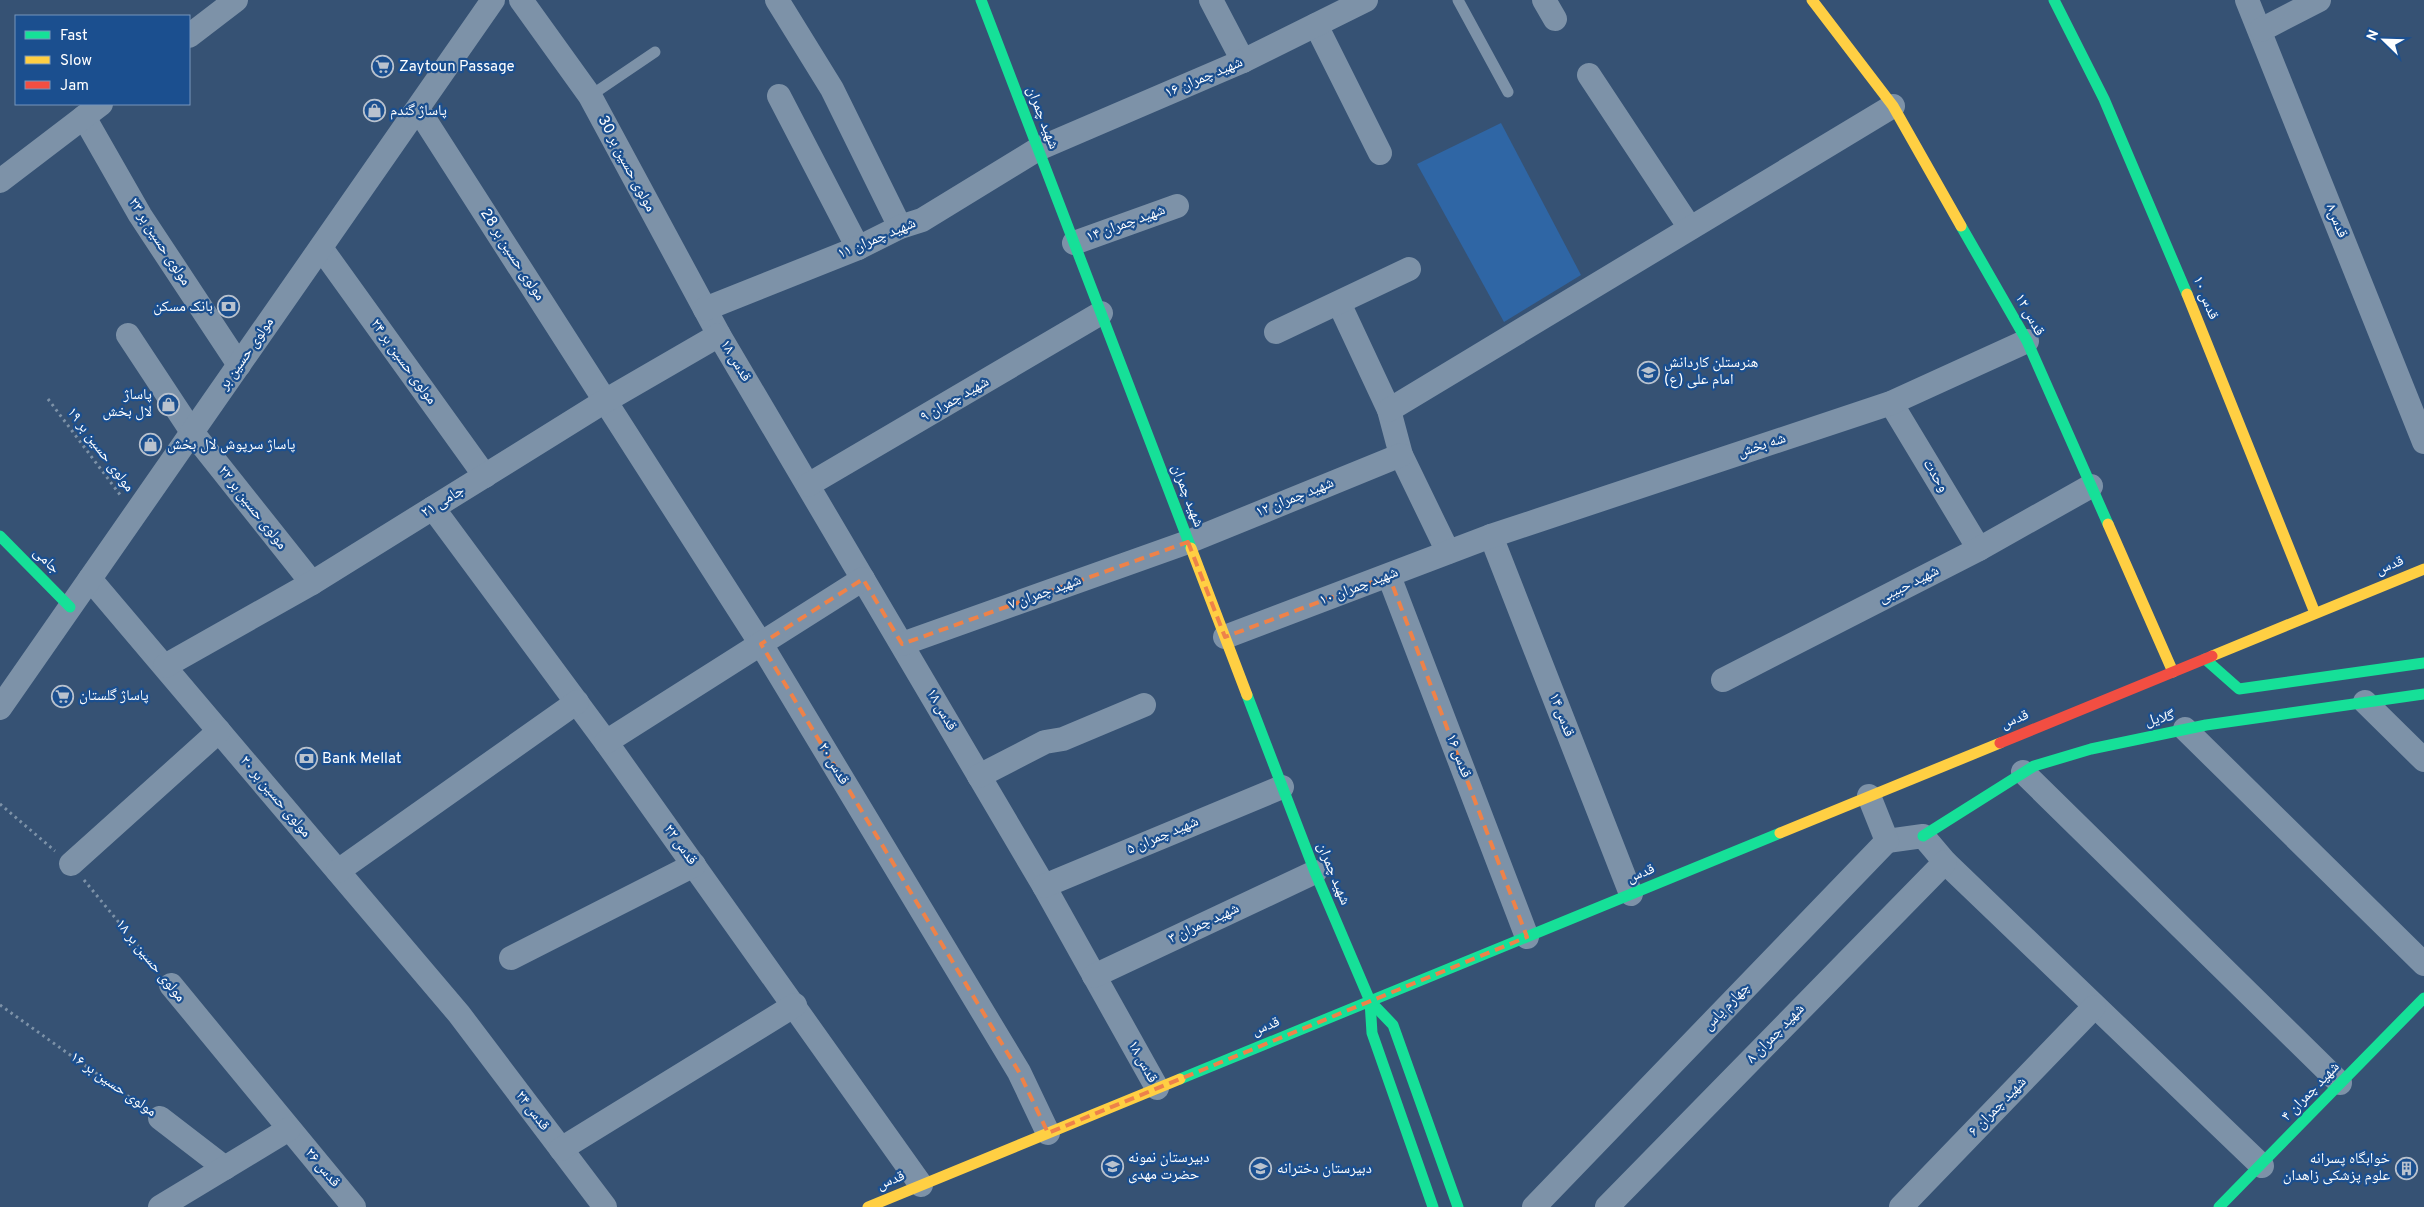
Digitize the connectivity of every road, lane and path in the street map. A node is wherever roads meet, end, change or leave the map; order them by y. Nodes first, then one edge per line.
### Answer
1 (236, 0) edge
2 (493, 0) edge
3 (521, 0) edge
4 (777, 0) edge
5 (981, 0) edge
6 (1211, 0) edge
7 (1366, 0) edge
8 (1458, 0) edge
9 (1812, 0) edge
10 (2054, 0) edge
11 (2248, 0) edge
12 (2319, 0) edge
13 (1334, 7) edge
14 (1316, 25) junction
15 (2260, 30) junction
16 (190, 35) edge
17 (655, 52) dead end
18 (1243, 61) junction
19 (1589, 75) dead end
20 (1508, 92) dead end
21 (590, 96) junction
22 (778, 96) dead end
23 (1893, 106) junction
24 (418, 108) junction
25 (92, 110) edge
26 (1038, 149) junction
27 (1380, 154) dead end
28 (0, 181) edge
29 (1177, 206) dead end
30 (900, 227) junction
31 (1690, 228) junction
32 (1074, 243) junction
33 (321, 248) junction
34 (858, 248) junction
35 (1410, 269) dead end
36 (1339, 303) junction
37 (705, 308) junction
38 (1101, 313) junction
39 (1276, 332) dead end
40 (128, 335) dead end
41 (719, 335) junction
42 (2027, 341) junction
43 (239, 365) junction
44 (48, 399) dead end
45 (605, 401) junction
46 (1891, 403) junction
47 (1389, 410) junction
48 (192, 432) junction
49 (2424, 442) edge
50 (1401, 455) junction
51 (485, 476) junction
52 (808, 486) junction
53 (2091, 486) junction
54 (433, 508) junction
55 (135, 514) junction
56 (0, 536) edge
57 (1492, 536) junction
58 (1188, 542) junction
59 (1979, 549) junction
60 (1448, 552) junction
61 (2424, 569) edge
62 (1389, 576) junction
63 (864, 579) junction
64 (90, 580) junction
65 (312, 583) junction
66 (70, 607) junction
67 (2315, 613) junction
68 (1225, 637) junction
69 (761, 644) junction
70 (902, 644) junction
71 (2205, 659) junction
72 (2424, 663) edge
73 (165, 666) junction
74 (2173, 672) junction
75 (1723, 680) dead end
76 (2424, 694) edge
77 (577, 702) junction
78 (2365, 702) junction
79 (1144, 705) dead end
80 (0, 708) edge
81 (2185, 729) junction
82 (220, 731) junction
83 (606, 742) junction
84 (2424, 760) edge
85 (2023, 772) junction
86 (979, 776) junction
87 (1282, 787) junction
88 (1869, 796) junction
89 (0, 804) edge
90 (1923, 836) junction
91 (1887, 841) junction
92 (1945, 862) junction
93 (71, 864) junction
94 (694, 865) junction
95 (338, 871) junction
96 (1315, 872) junction
97 (1044, 886) junction
98 (1631, 894) junction
99 (1527, 937) junction
100 (511, 958) dead end
101 (2424, 964) edge
102 (1094, 976) junction
103 (171, 985) joint
104 (2424, 998) edge
105 (1370, 1001) junction
106 (0, 1005) edge
107 (795, 1005) junction
108 (2094, 1007) junction
109 (460, 1014) joint
110 (2340, 1083) junction
111 (1157, 1088) junction
112 (160, 1118) joint
113 (289, 1129) junction
114 (1048, 1133) junction
115 (561, 1149) junction
116 (2262, 1166) junction
117 (225, 1168) junction
118 (921, 1186) junction
119 (160, 1207) edge
120 (354, 1207) edge
121 (605, 1207) edge
122 (868, 1207) edge
123 (1433, 1207) edge
124 (1458, 1207) edge
125 (1534, 1207) edge
126 (1607, 1207) edge
127 (1902, 1207) edge
128 (2219, 1207) edge

1 - 16 street
2 - 24 street, مولوی حسین بر
3 - 21 street, مولوی حسین بر 30
4 - 30 street
5 - 26 street, شهید چمران
6 - 18 street
7 - 13 street, شهید چمران ۱۶
8 - 20 lane
9 - 23 street, قدس ۱۲
10 - 67 street, قدس ۱۰
11 - 15 street, قدس۸
12 - 15 street
13 - 14 street, شهید چمران ۱۶
14 - 18 street, شهید چمران ۱۶
14 - 27 street
15 - 49 street, قدس۸
17 - 21 lane
18 - 26 street, شهید چمران ۱۶
19 - 31 street
21 - 37 street, مولوی حسین بر 30
22 - 34 street
23 - 31 street
23 - 42 street, قدس ۱۲
24 - 33 street, مولوی حسین بر
24 - 45 street, مولوی حسین بر 28
25 - 28 street
25 - 43 street, مولوی حسین بر ۲۳
26 - 30 street, شهید چمران ۱۱
26 - 32 street, شهید چمران
29 - 32 street, شهید چمران ۱۴
30 - 34 street, شهید چمران ۱۱
31 - 47 street
32 - 38 street, شهید چمران
33 - 43 street, مولوی حسین بر
33 - 51 street, مولوی حسین بر ۲۴
34 - 37 street, شهید چمران ۱۱
35 - 36 street
36 - 39 street
36 - 47 street
37 - 41 street, مولوی حسین بر 30
38 - 52 street, شهید چمران ۹
38 - 58 street, شهید چمران
40 - 48 street, مولوی حسین بر ۲۲
41 - 45 street, جامی ۲۱
41 - 52 street, قدس ۱۸
42 - 46 street, شه بخش
42 - 53 street, قدس ۱۲
43 - 48 street, مولوی حسین بر
44 - 55 path, مولوی حسین بر ۱۹
45 - 51 street, جامی ۲۱
45 - 69 street, قدس ۲۰
46 - 57 street, شه بخش
46 - 59 street, وحدت
47 - 50 street
48 - 55 street, مولوی حسین بر
48 - 65 street, مولوی حسین بر ۲۲
50 - 58 street, شهید چمران ۱۲
50 - 60 street
51 - 54 street, جامی ۲۱
52 - 63 street, قدس ۱۸
53 - 59 street, شهید حبیبی
53 - 74 street, قدس ۱۲
54 - 65 street, جامی ۲۱
54 - 77 street, قدس ۲۲
55 - 64 street, مولوی حسین بر
56 - 66 street, جامی
57 - 60 street, شهید چمران ۱۰
57 - 98 street, قدس ۱۴
58 - 68 street, شهید چمران
58 - 70 street, شهید چمران ۷
59 - 75 street, شهید حبیبی
60 - 62 street, شهید چمران ۱۰
61 - 67 street, قدس
62 - 68 street, شهید چمران ۱۰
62 - 99 street, قدس ۱۶
63 - 69 street
63 - 70 street, قدس ۱۸
64 - 66 street, مولوی حسین بر
64 - 73 street, مولوی حسین بر ۲۰
65 - 73 street, جامی ۲۱
66 - 80 street, مولوی حسین بر
67 - 71 street, قدس
68 - 87 street, شهید چمران
69 - 83 street
69 - 114 street, قدس ۲۰
70 - 86 street, قدس ۱۸
71 - 72 street
71 - 74 street, قدس
73 - 82 street, مولوی حسین بر ۲۰
74 - 88 street, قدس
76 - 78 street, گلایل
77 - 83 street, قدس ۲۲
77 - 95 street
78 - 81 street, گلایل
78 - 84 street
79 - 86 street
81 - 85 street, گلایل
81 - 101 street
82 - 93 street
82 - 95 street, مولوی حسین بر ۲۰
83 - 94 street, قدس ۲۲
85 - 90 street, گلایل
85 - 110 street
86 - 97 street, قدس ۱۸
87 - 96 street, شهید چمران
87 - 97 street, شهید چمران ۵
88 - 91 street
88 - 98 street, قدس
89 - 93 path, مولوی حسین بر ۱۸
90 - 91 street
90 - 92 street
91 - 125 street, چهارم یاس
92 - 108 street
92 - 126 street, شهید چمران ۸
93 - 103 path, مولوی حسین بر ۱۸
94 - 100 street
94 - 107 street, قدس ۲۲
95 - 109 street, مولوی حسین بر ۲۰
96 - 102 street, شهید چمران ۳
96 - 105 street, شهید چمران
97 - 102 street, قدس ۱۸
98 - 99 street, قدس
99 - 105 street, قدس
102 - 111 street, قدس ۱۸
103 - 113 street, مولوی حسین بر ۱۸
104 - 110 street, شهید چمران ۴
105 - 111 street, قدس
105 - 123 street, شهید چمران
105 - 124 street, شهید چمران
106 - 112 path, مولوی حسین بر ۱۶
107 - 115 street
107 - 118 street, قدس ۲۲
108 - 116 street
108 - 127 street, شهید چمران ۶
109 - 115 street, قدس ۲۴
110 - 116 street, شهید چمران ۴
111 - 114 street, قدس
112 - 117 street, مولوی حسین بر ۱۶
113 - 117 street
113 - 120 street, قدس ۲۶
114 - 118 street, قدس
115 - 121 street, قدس ۲۴
116 - 128 street, شهید چمران ۴
117 - 119 street
118 - 122 street, قدس

